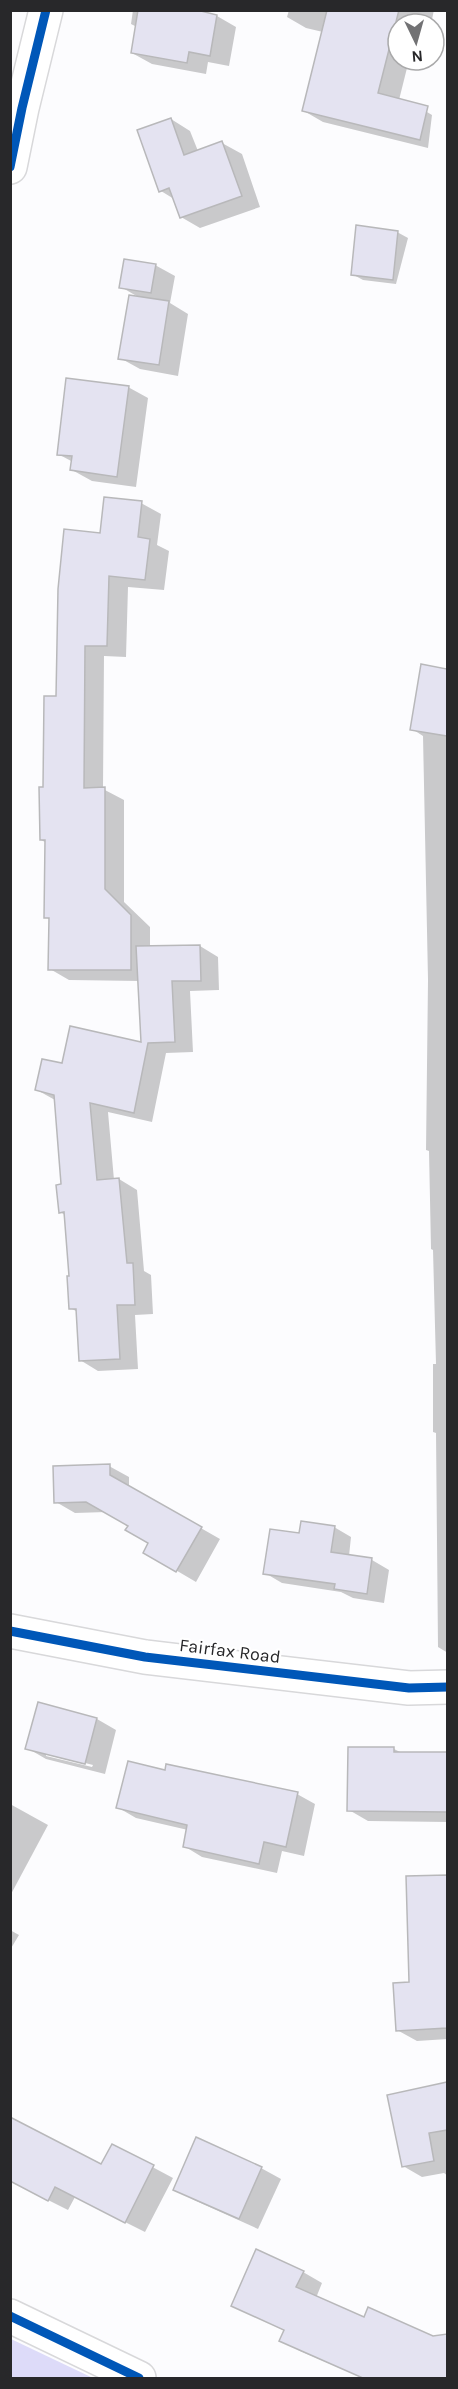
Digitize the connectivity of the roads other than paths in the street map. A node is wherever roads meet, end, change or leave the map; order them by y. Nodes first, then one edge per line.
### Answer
1 (46, 10) edge
2 (10, 167) edge
3 (10, 1631) edge
4 (447, 1687) edge
5 (10, 2316) edge
6 (139, 2379) edge

1 - 2 street
3 - 4 street, Fairfax Road
5 - 6 street

